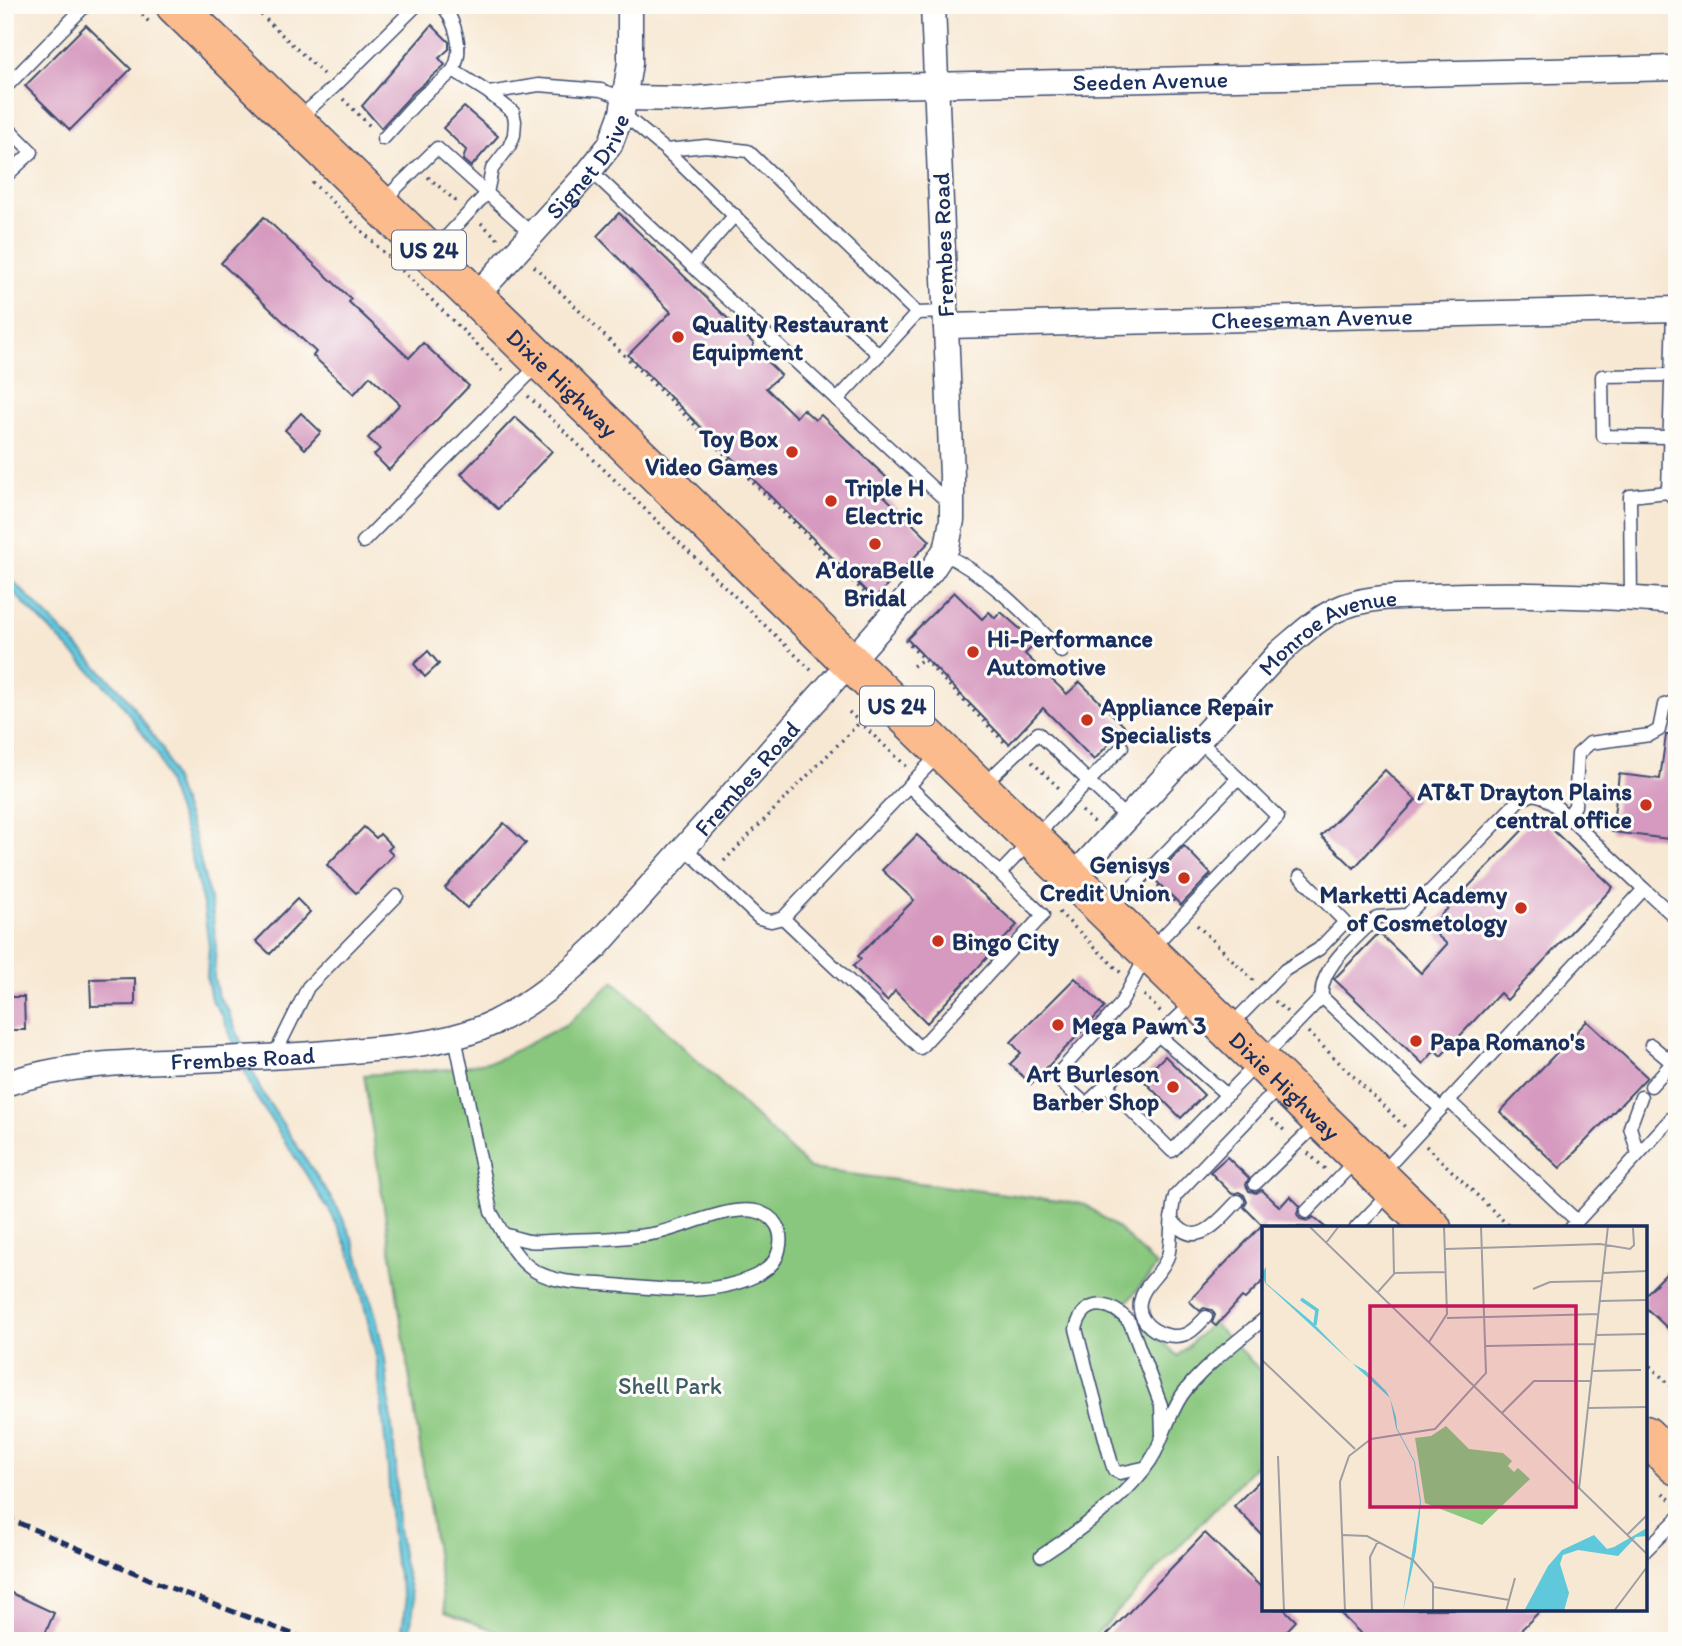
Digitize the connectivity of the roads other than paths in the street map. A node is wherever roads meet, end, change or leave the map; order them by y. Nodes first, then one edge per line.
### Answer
1 (86, 5) edge
2 (417, 5) edge
3 (442, 5) edge
4 (630, 5) edge
5 (933, 5) edge
6 (163, 15) edge
7 (1677, 68) edge
8 (453, 70) junction
9 (936, 86) junction
10 (5, 88) edge
11 (489, 93) junction
12 (623, 106) junction
13 (295, 121) junction
14 (5, 125) edge
15 (383, 139) dead end
16 (666, 150) junction
17 (590, 170) junction
18 (5, 177) edge
19 (487, 193) junction
20 (380, 203) junction
21 (735, 215) junction
22 (531, 233) junction
23 (432, 253) junction
24 (691, 265) junction
25 (477, 296) junction
26 (1675, 309) edge
27 (917, 313) junction
28 (946, 319) junction
29 (879, 355) junction
30 (530, 373) junction
31 (1671, 374) junction
32 (837, 400) junction
33 (1670, 437) junction
34 (1673, 475) edge
35 (1672, 497) edge
36 (952, 506) junction
37 (363, 542) dead end
38 (942, 553) junction
39 (1631, 598) junction
40 (1677, 602) edge
41 (1062, 652) dead end
42 (851, 661) junction
43 (1677, 701) edge
44 (1200, 741) junction
45 (1122, 747) dead end
46 (943, 750) junction
47 (1238, 778) junction
48 (1088, 781) junction
49 (909, 786) junction
50 (981, 787) junction
51 (1567, 817) junction
52 (1127, 818) junction
53 (1032, 838) junction
54 (685, 848) junction
55 (999, 873) junction
56 (1300, 876) dead end
57 (1073, 877) junction
58 (1644, 889) junction
59 (397, 896) dead end
60 (1108, 912) junction
61 (783, 918) junction
62 (1677, 919) edge
63 (1149, 951) junction
64 (1322, 997) junction
65 (1198, 999) junction
66 (1228, 1028) junction
67 (1158, 1035) junction
68 (454, 1037) junction
69 (1651, 1045) dead end
70 (274, 1056) junction
71 (1674, 1065) edge
72 (1271, 1071) junction
73 (5, 1084) edge
74 (1106, 1085) junction
75 (1651, 1086) dead end
76 (1227, 1095) junction
77 (1641, 1097) dead end
78 (1445, 1105) junction
79 (1677, 1112) edge
80 (1322, 1119) junction
81 (1638, 1154) junction
82 (1377, 1174) junction
83 (1255, 1184) dead end
84 (1238, 1201) dead end
85 (1306, 1212) dead end
86 (1171, 1217) junction
87 (1574, 1225) edge
88 (1357, 1226) edge
89 (1430, 1226) edge
90 (504, 1234) junction
91 (1206, 1317) dead end
92 (1262, 1320) edge
93 (1162, 1434) junction
94 (1647, 1437) edge
95 (1677, 1466) edge
96 (1143, 1468) junction
97 (1677, 1519) edge
98 (1647, 1549) edge
99 (1041, 1556) dead end

1 - 10 lane
2 - 13 lane
3 - 8 lane
4 - 12 street, Signet Drive
5 - 9 street, Frembes Road
6 - 13 main road, Dixie Highway / US 24
7 - 9 street, Seeden Avenue
8 - 11 lane
8 - 15 lane
9 - 12 street, Seeden Avenue
9 - 28 street, Frembes Road
11 - 12 lane
11 - 19 lane
12 - 16 lane
12 - 17 street, Signet Drive
13 - 20 main road, Dixie Highway / US 24
14 - 18 lane
16 - 21 lane
16 - 27 lane
17 - 22 street, Signet Drive
17 - 24 lane
19 - 20 lane
19 - 22 lane
19 - 23 lane
20 - 23 main road, Dixie Highway / US 24
21 - 24 lane
21 - 29 lane
22 - 25 street, Signet Drive
23 - 25 main road, Dixie Highway / US 24
24 - 32 lane
25 - 30 main road, Dixie Highway / US 24
26 - 28 street, Cheeseman Avenue
26 - 31 lane
27 - 28 lane
27 - 29 lane
28 - 36 street, Frembes Road
29 - 32 lane
30 - 37 lane
30 - 42 main road, Dixie Highway / US 24
31 - 33 lane
31 - 33 lane
32 - 36 lane
33 - 34 lane
34 - 35 lane
35 - 39 lane
36 - 38 street, Frembes Road
38 - 41 lane
38 - 42 street, Frembes Road
39 - 40 street, Monroe Avenue
39 - 44 street, Monroe Avenue
42 - 46 main road, Dixie Highway / US 24
42 - 54 street, Frembes Road
43 - 51 lane
44 - 47 lane
44 - 52 street, Monroe Avenue
45 - 48 lane
46 - 49 lane
46 - 50 main road, Dixie Highway / US 24
47 - 60 lane
47 - 63 lane
48 - 50 lane
48 - 52 lane
48 - 53 lane
49 - 55 lane
49 - 61 lane
50 - 53 main road, Dixie Highway / US 24
51 - 58 lane
51 - 64 lane
52 - 57 street, Monroe Avenue
53 - 55 lane
53 - 57 main road, Dixie Highway / US 24
54 - 61 lane
54 - 68 street, Frembes Road
55 - 61 lane
56 - 66 lane
57 - 60 main road, Dixie Highway / US 24
58 - 62 lane
58 - 78 lane
59 - 70 lane
60 - 63 main road, Dixie Highway / US 24
63 - 65 main road, Dixie Highway / US 24
63 - 74 lane
64 - 72 lane
64 - 78 lane
65 - 66 main road, Dixie Highway / US 24
65 - 67 lane
66 - 72 main road, Dixie Highway / US 24
67 - 74 lane
67 - 76 lane
68 - 70 street, Frembes Road
68 - 90 lane
69 - 71 lane
70 - 73 street, Frembes Road
71 - 75 lane
72 - 76 lane
72 - 80 main road, Dixie Highway / US 24
72 - 86 lane
74 - 76 lane
77 - 81 lane
78 - 82 lane
78 - 87 lane
79 - 81 lane
80 - 82 main road, Dixie Highway / US 24
80 - 83 lane
81 - 87 lane
82 - 85 lane
82 - 88 lane
82 - 89 main road, Dixie Highway / US 24
84 - 86 lane
86 - 91 lane
90 - 90 lane
92 - 93 lane
93 - 96 lane
93 - 96 lane
94 - 95 main road
96 - 99 lane
97 - 98 lane

